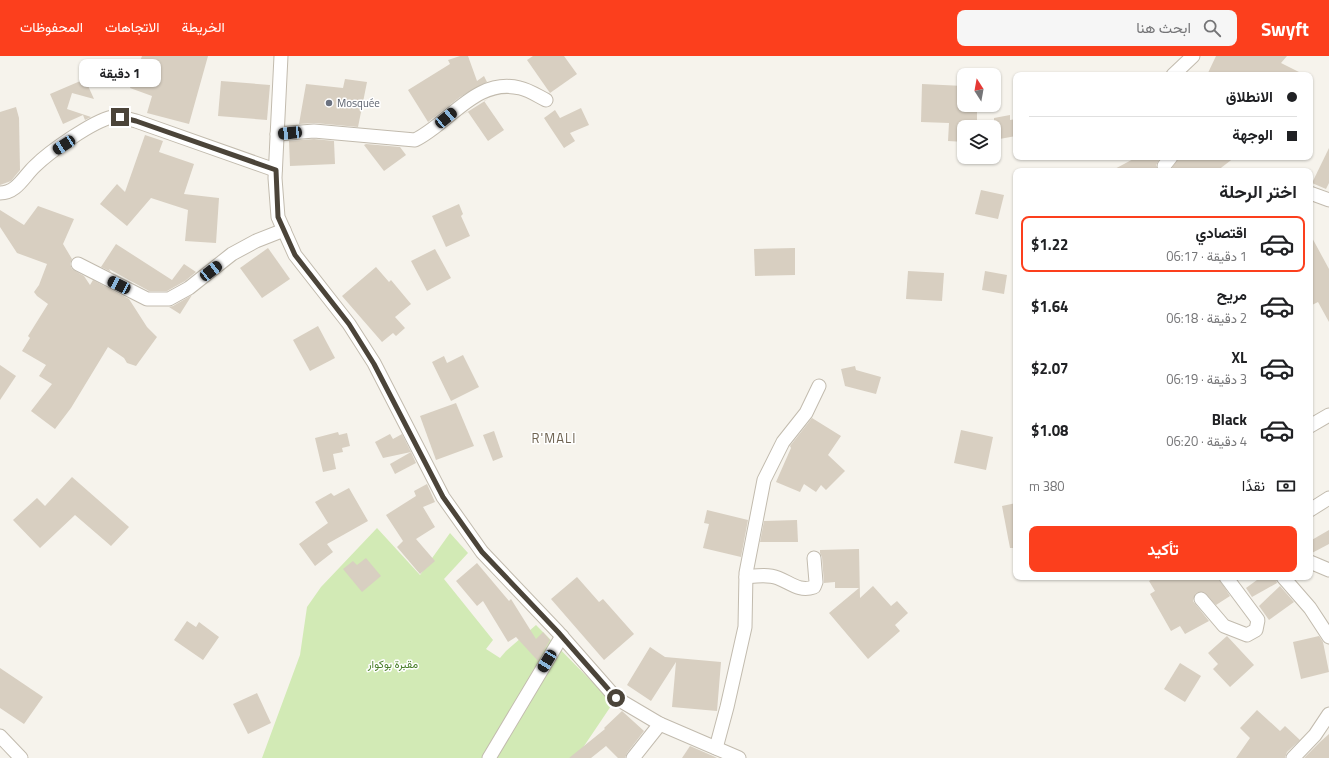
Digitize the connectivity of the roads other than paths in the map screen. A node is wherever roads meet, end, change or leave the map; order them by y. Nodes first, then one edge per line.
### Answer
1 (281, 56) edge
2 (1194, 56) edge
3 (1176, 72) edge
4 (546, 100) dead end
5 (277, 134) junction
6 (276, 170) junction
7 (0, 193) edge
8 (1313, 194) edge
9 (1329, 200) edge
10 (284, 230) junction
11 (78, 264) dead end
12 (819, 386) dead end
13 (1329, 415) edge
14 (1313, 424) edge
15 (1329, 498) edge
16 (1313, 508) edge
17 (814, 558) dead end
18 (1313, 563) edge
19 (1329, 570) edge
20 (746, 577) junction
21 (1228, 580) edge
22 (1286, 580) edge
23 (1201, 599) dead end
24 (562, 636) junction
25 (1329, 637) edge
26 (1329, 714) edge
27 (660, 724) junction
28 (0, 736) edge
29 (716, 748) junction
30 (21, 758) edge
31 (489, 758) edge
32 (633, 758) edge
33 (739, 758) edge
34 (1293, 758) edge

1 - 5 street
2 - 3 street
4 - 5 street
5 - 6 street
6 - 7 street
6 - 10 street
8 - 9 street
10 - 11 street
10 - 24 street
12 - 20 street
13 - 14 street
15 - 16 street
17 - 20 street
18 - 19 street
20 - 29 street
21 - 23 street
22 - 25 street
24 - 27 street
24 - 31 street
26 - 34 street
27 - 29 street
27 - 32 street
28 - 30 street
29 - 33 street

